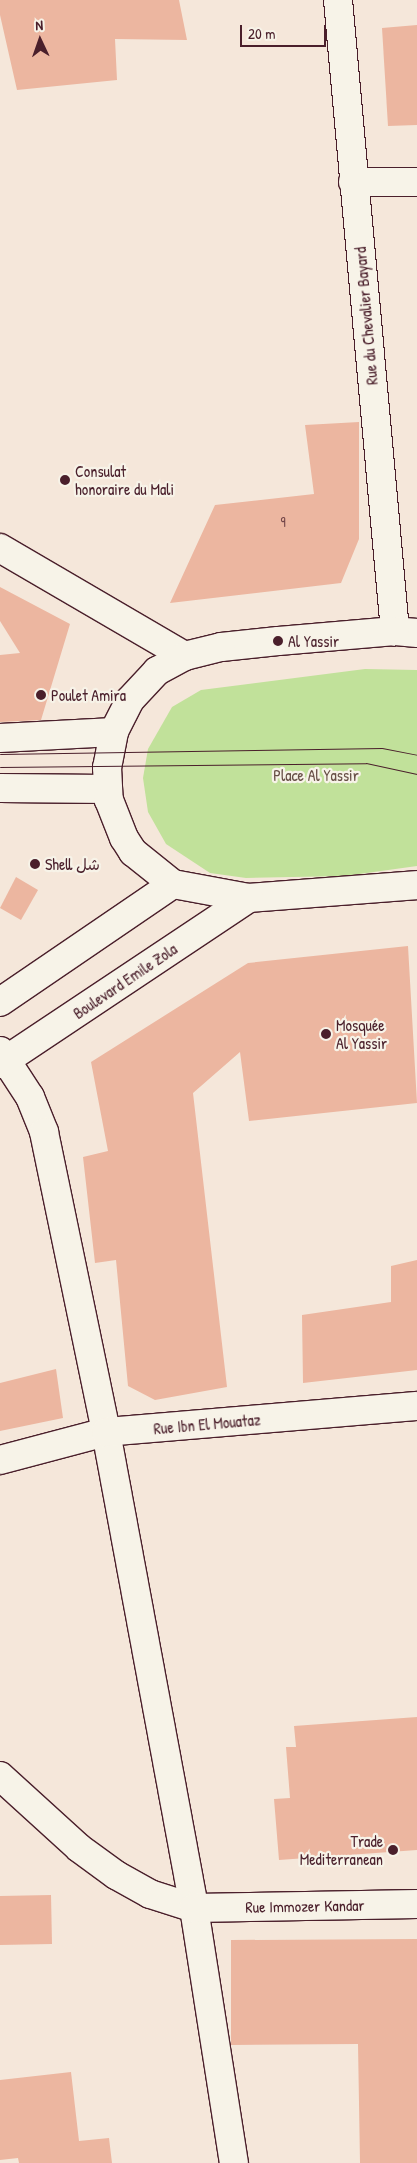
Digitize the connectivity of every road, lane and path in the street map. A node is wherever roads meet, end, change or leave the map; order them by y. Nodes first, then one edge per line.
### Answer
1 (338, 0) edge
2 (353, 182) junction
3 (417, 182) edge
4 (0, 548) edge
5 (406, 632) edge
6 (185, 656) junction
7 (114, 732) junction
8 (0, 738) edge
9 (0, 788) edge
10 (108, 789) junction
11 (173, 884) junction
12 (417, 885) edge
13 (249, 898) junction
14 (0, 1002) edge
15 (2, 1058) edge
16 (417, 1406) edge
17 (106, 1432) junction
18 (0, 1460) edge
19 (0, 1776) edge
20 (417, 1904) edge
21 (194, 1908) junction
22 (234, 2163) edge

1 - 2 street, Rue du Chevalier Bayard
2 - 3 street
2 - 5 street, Rue du Chevalier Bayard
4 - 6 street
5 - 6 street
6 - 7 street
7 - 8 street
7 - 10 street
9 - 10 street
10 - 11 street
11 - 13 street
11 - 14 street
12 - 13 street
13 - 15 street, Boulevard Emile Zola
15 - 17 street
16 - 17 street, Rue Ibn El Mouataz
17 - 18 street, Rue Ibn El Mouataz
17 - 21 street
19 - 21 street, Rue Immozer Kandar
20 - 21 street, Rue Immozer Kandar
21 - 22 street

